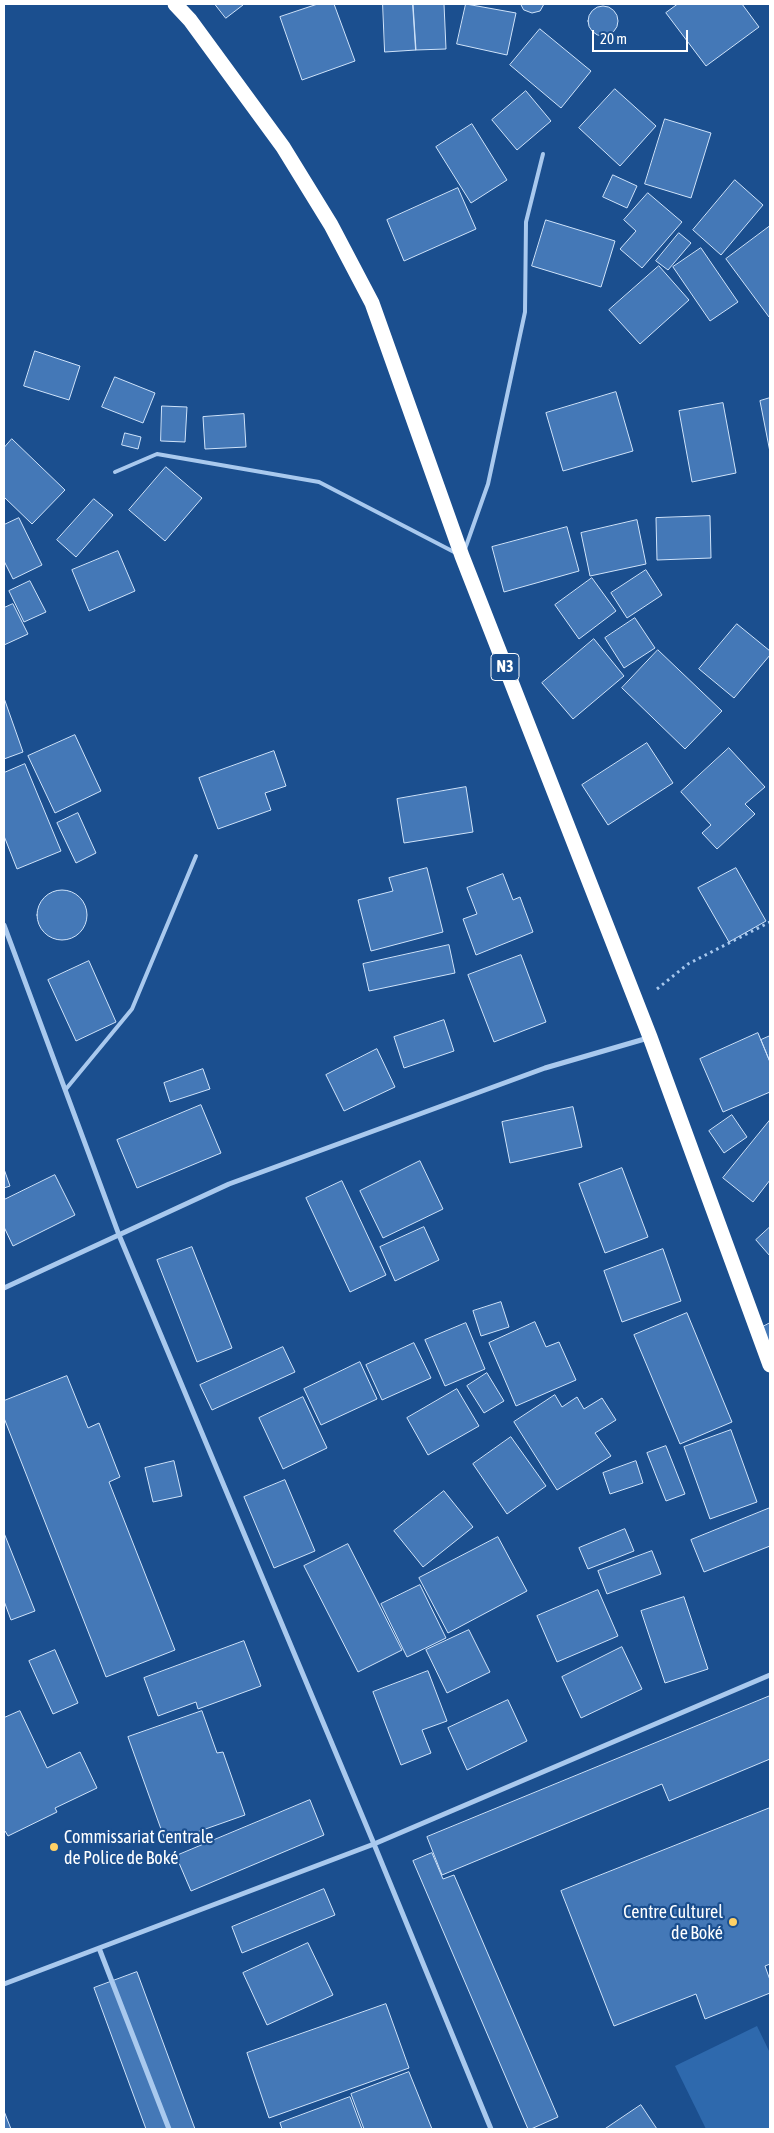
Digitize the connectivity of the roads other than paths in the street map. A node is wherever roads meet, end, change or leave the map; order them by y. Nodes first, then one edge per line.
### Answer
1 (176, 4) edge
2 (543, 154) dead end
3 (115, 472) dead end
4 (462, 556) junction
5 (196, 856) dead end
6 (4, 925) edge
7 (650, 1037) junction
8 (66, 1089) junction
9 (119, 1234) junction
10 (4, 1288) edge
11 (770, 1365) edge
12 (770, 1675) edge
13 (374, 1844) junction
14 (99, 1948) junction
15 (4, 1984) edge
16 (169, 2129) edge
17 (491, 2129) edge

1 - 4 highway, N3
2 - 4 lane
3 - 4 lane
4 - 7 highway, N3
5 - 8 lane
6 - 8 street
7 - 9 street
7 - 11 highway, N3
8 - 9 street
9 - 10 street
9 - 13 street
12 - 13 street
13 - 14 street
13 - 17 street
14 - 15 street
14 - 16 street

